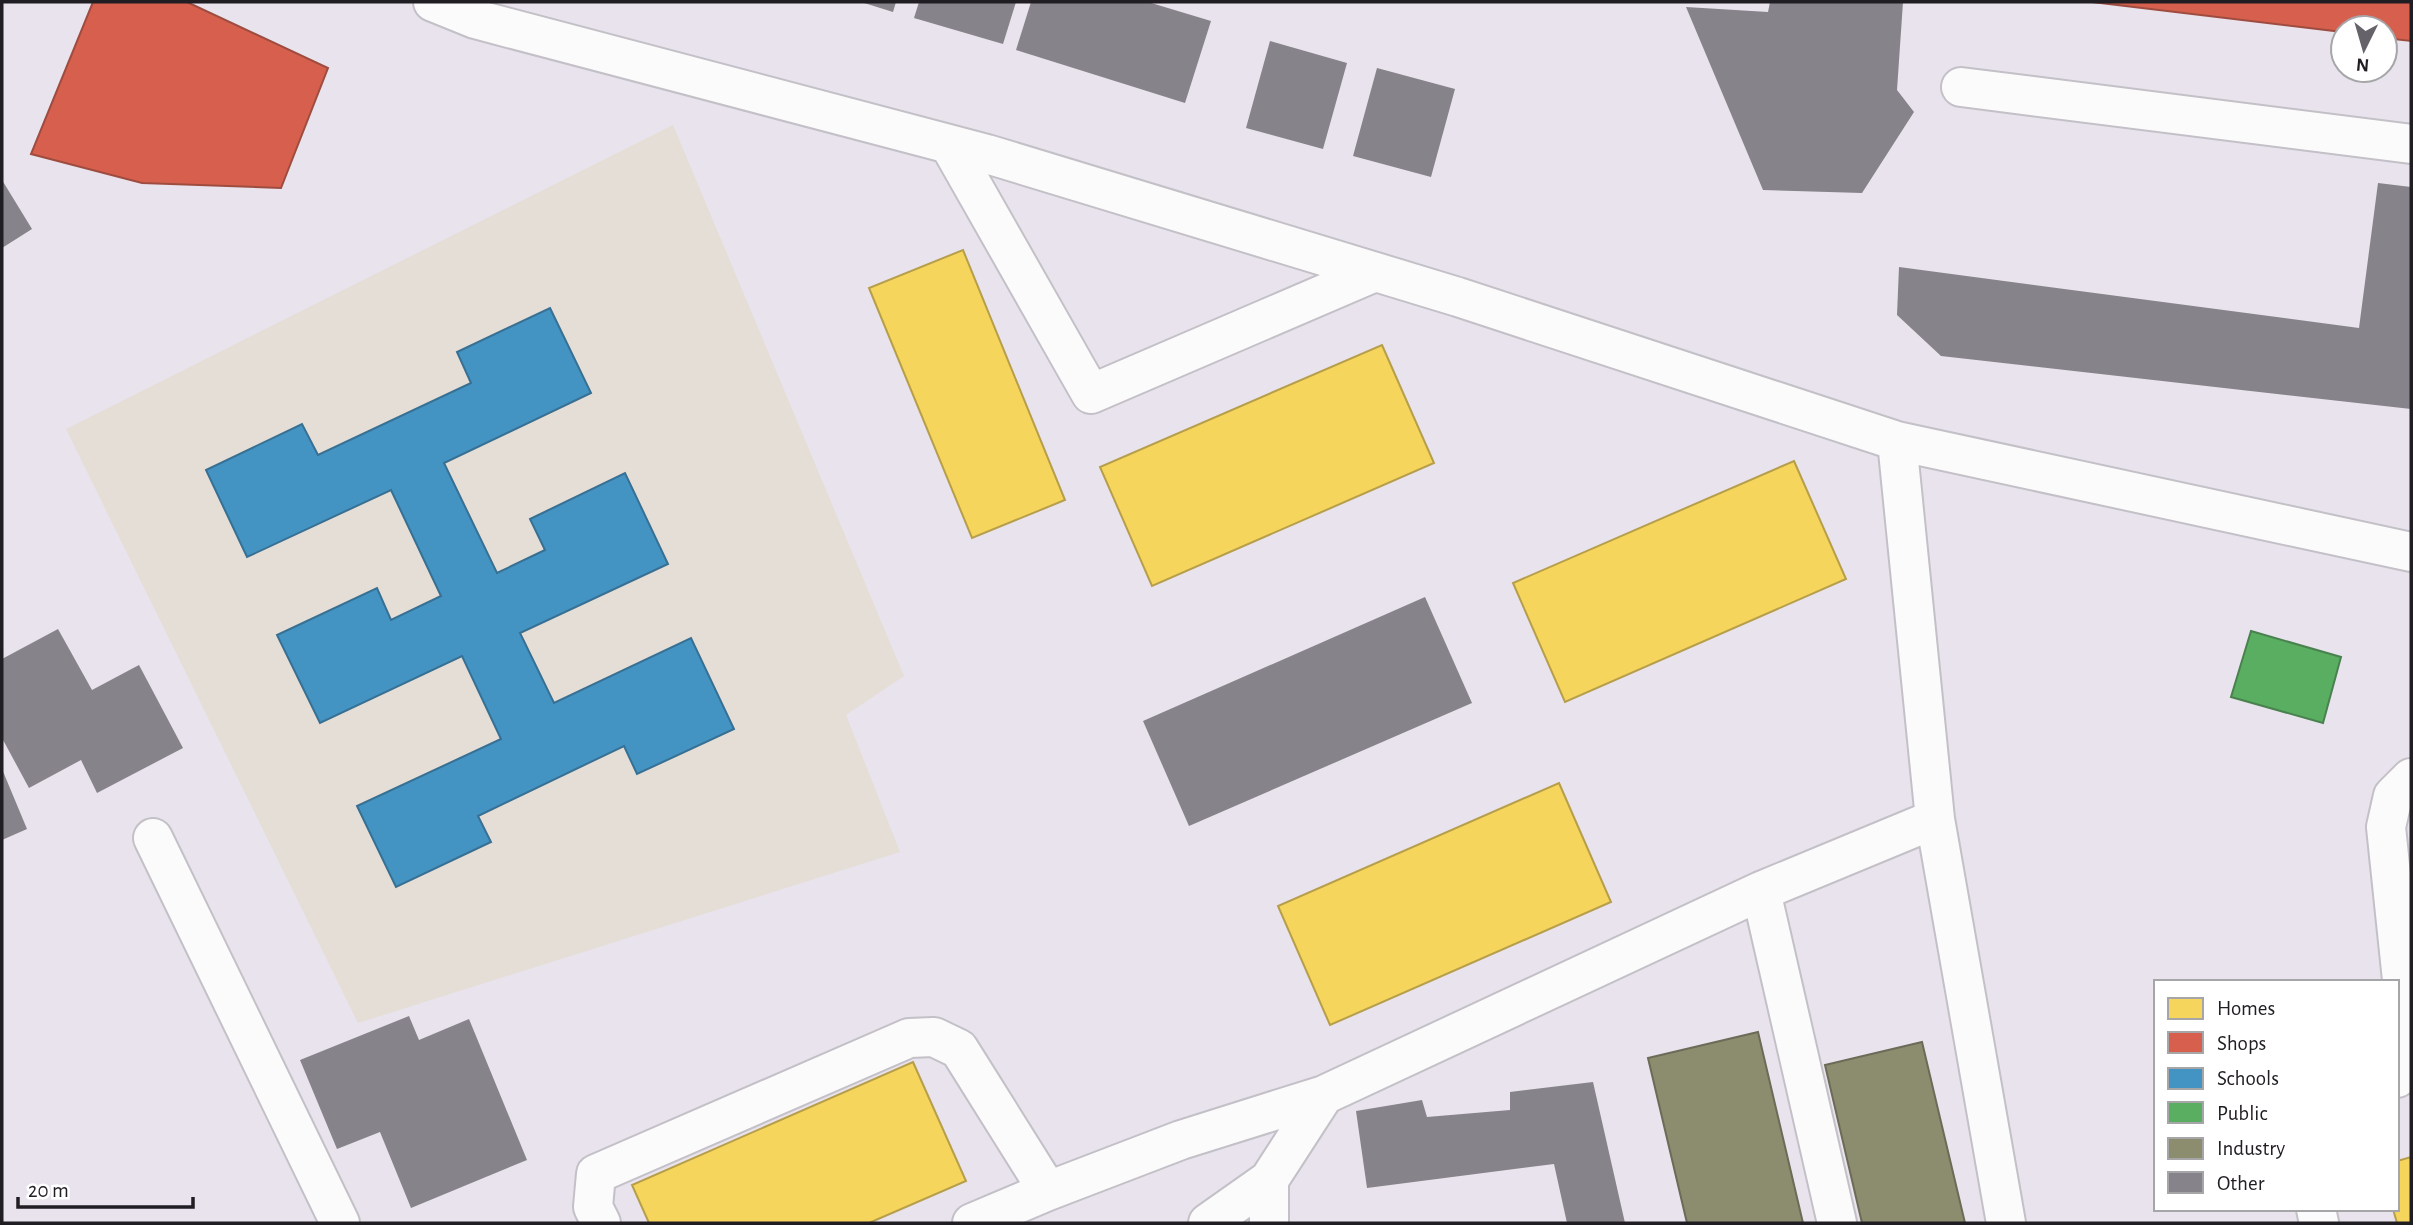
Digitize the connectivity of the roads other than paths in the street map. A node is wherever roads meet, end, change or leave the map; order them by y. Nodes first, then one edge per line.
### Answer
1 (433, 2) edge
2 (1961, 87) dead end
3 (949, 144) junction
4 (2411, 144) edge
5 (1375, 272) junction
6 (1897, 441) junction
7 (2411, 552) edge
8 (2411, 778) edge
9 (1935, 819) junction
10 (153, 838) dead end
11 (1761, 891) junction
12 (2411, 1066) edge
13 (1324, 1096) junction
14 (1269, 1180) junction
15 (1048, 1191) junction
16 (340, 1223) edge
17 (601, 1223) edge
18 (972, 1223) edge
19 (1208, 1223) edge
20 (1269, 1223) edge
21 (1838, 1223) edge
22 (2006, 1223) edge

1 - 3 street
2 - 4 street
3 - 5 street
3 - 5 street
5 - 6 street
6 - 7 street
6 - 9 street
8 - 12 street
9 - 11 street
9 - 22 street
10 - 16 street
11 - 13 street
11 - 21 street
13 - 14 street
13 - 15 street
14 - 19 street
14 - 20 street
15 - 17 street
15 - 18 street

